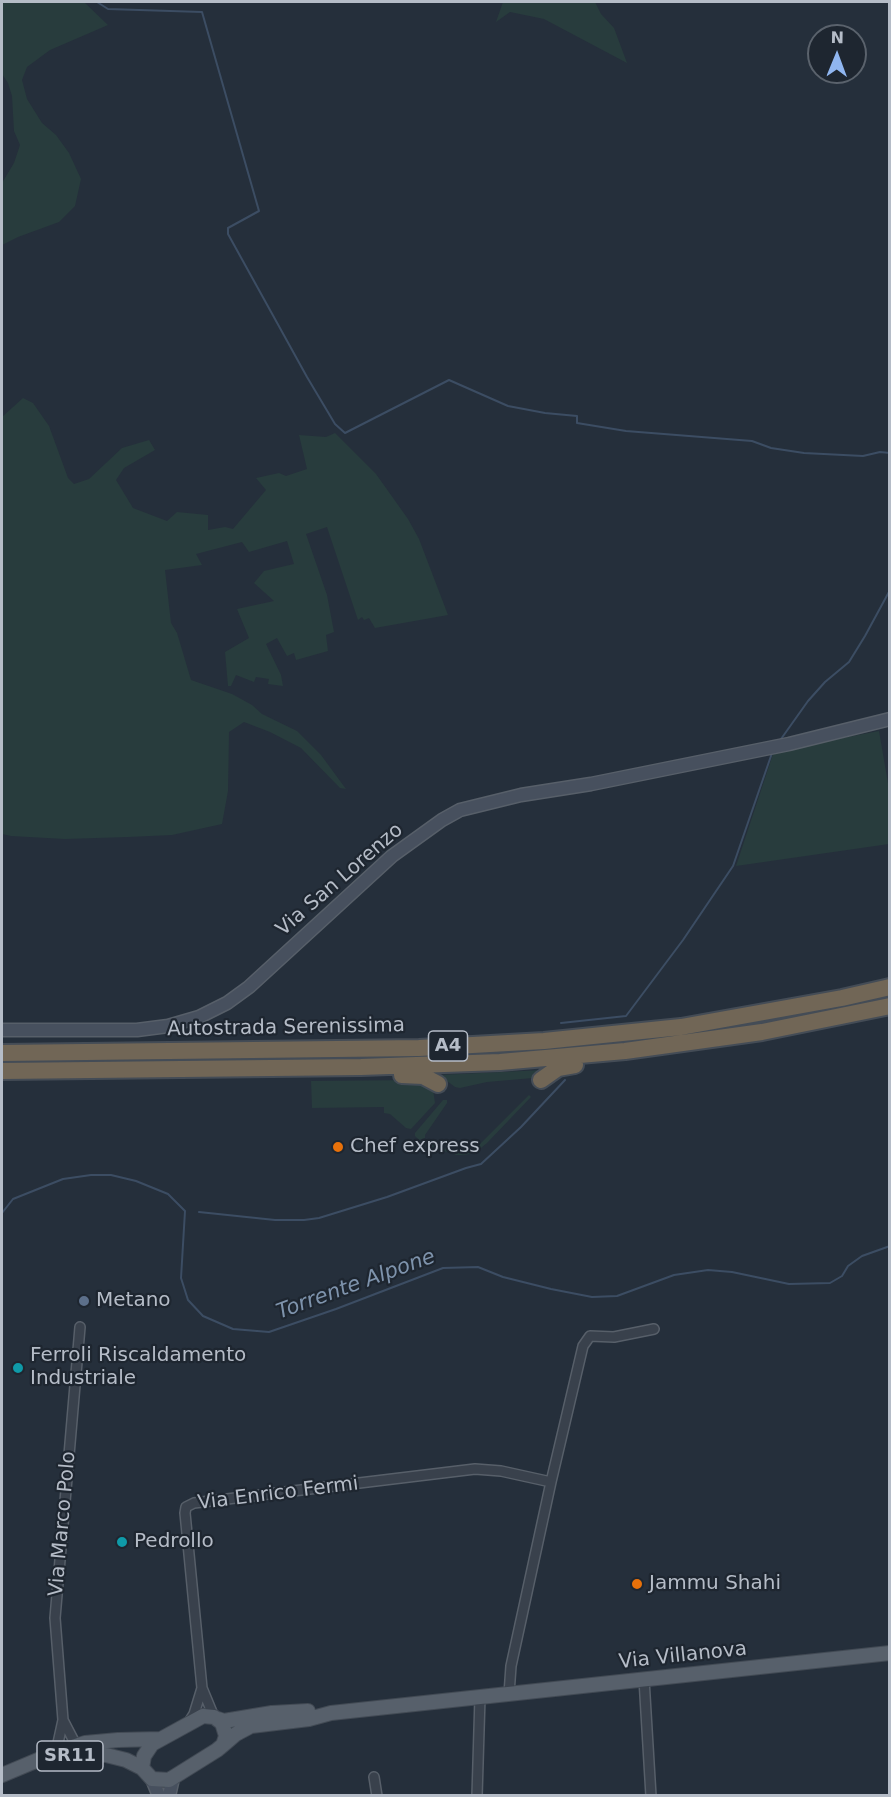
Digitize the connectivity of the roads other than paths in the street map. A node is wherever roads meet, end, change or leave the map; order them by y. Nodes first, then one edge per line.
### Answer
1 (890, 719) edge
2 (890, 987) edge
3 (890, 1006) edge
4 (2, 1030) edge
5 (625, 1051) junction
6 (2, 1053) edge
7 (330, 1067) junction
8 (2, 1071) edge
9 (541, 1080) dead end
10 (438, 1084) dead end
11 (80, 1328) dead end
12 (654, 1329) dead end
13 (551, 1482) junction
14 (890, 1653) edge
15 (644, 1680) junction
16 (202, 1688) junction
17 (509, 1694) junction
18 (480, 1697) junction
19 (332, 1713) junction
20 (216, 1718) junction
21 (63, 1720) junction
22 (189, 1722) junction
23 (160, 1739) junction
24 (223, 1744) junction
25 (76, 1745) junction
26 (59, 1751) junction
27 (147, 1774) junction
28 (2, 1775) edge
29 (374, 1777) dead end
30 (173, 1778) junction
31 (2, 1785) edge
32 (159, 1796) edge
33 (169, 1796) edge
34 (377, 1796) edge
35 (477, 1796) edge
36 (651, 1796) edge

1 - 4 street, Via San Lorenzo
2 - 6 highway, Autostrada Serenissima / A4
3 - 5 highway, Autostrada Serenissima / A4
5 - 7 highway, Autostrada Serenissima / A4
5 - 9 highway
7 - 8 highway, Autostrada Serenissima / A4
7 - 10 highway
11 - 21 street, Via Marco Polo
12 - 13 street
13 - 16 street, Via Enrico Fermi
13 - 17 street
14 - 15 main road, Via Villanova
15 - 17 main road, Via Villanova
15 - 36 street
16 - 20 street, Via Enrico Fermi
16 - 22 street, Via Enrico Fermi
17 - 18 main road, Via Villanova
18 - 19 main road, Via Villanova
18 - 35 street
19 - 20 main road, Via Villanova
19 - 24 main road, Via Villanova
20 - 22 main road, Via Villanova
20 - 24 main road
21 - 25 street, Via Marco Polo
21 - 26 street, Via Marco Polo
22 - 23 main road
23 - 25 main road, SR11
23 - 27 main road
24 - 30 main road, Via Villanova
25 - 26 main road, SR11
26 - 28 main road, SR11
27 - 30 main road
27 - 31 main road, SR11
27 - 32 street
29 - 34 street
30 - 33 street

